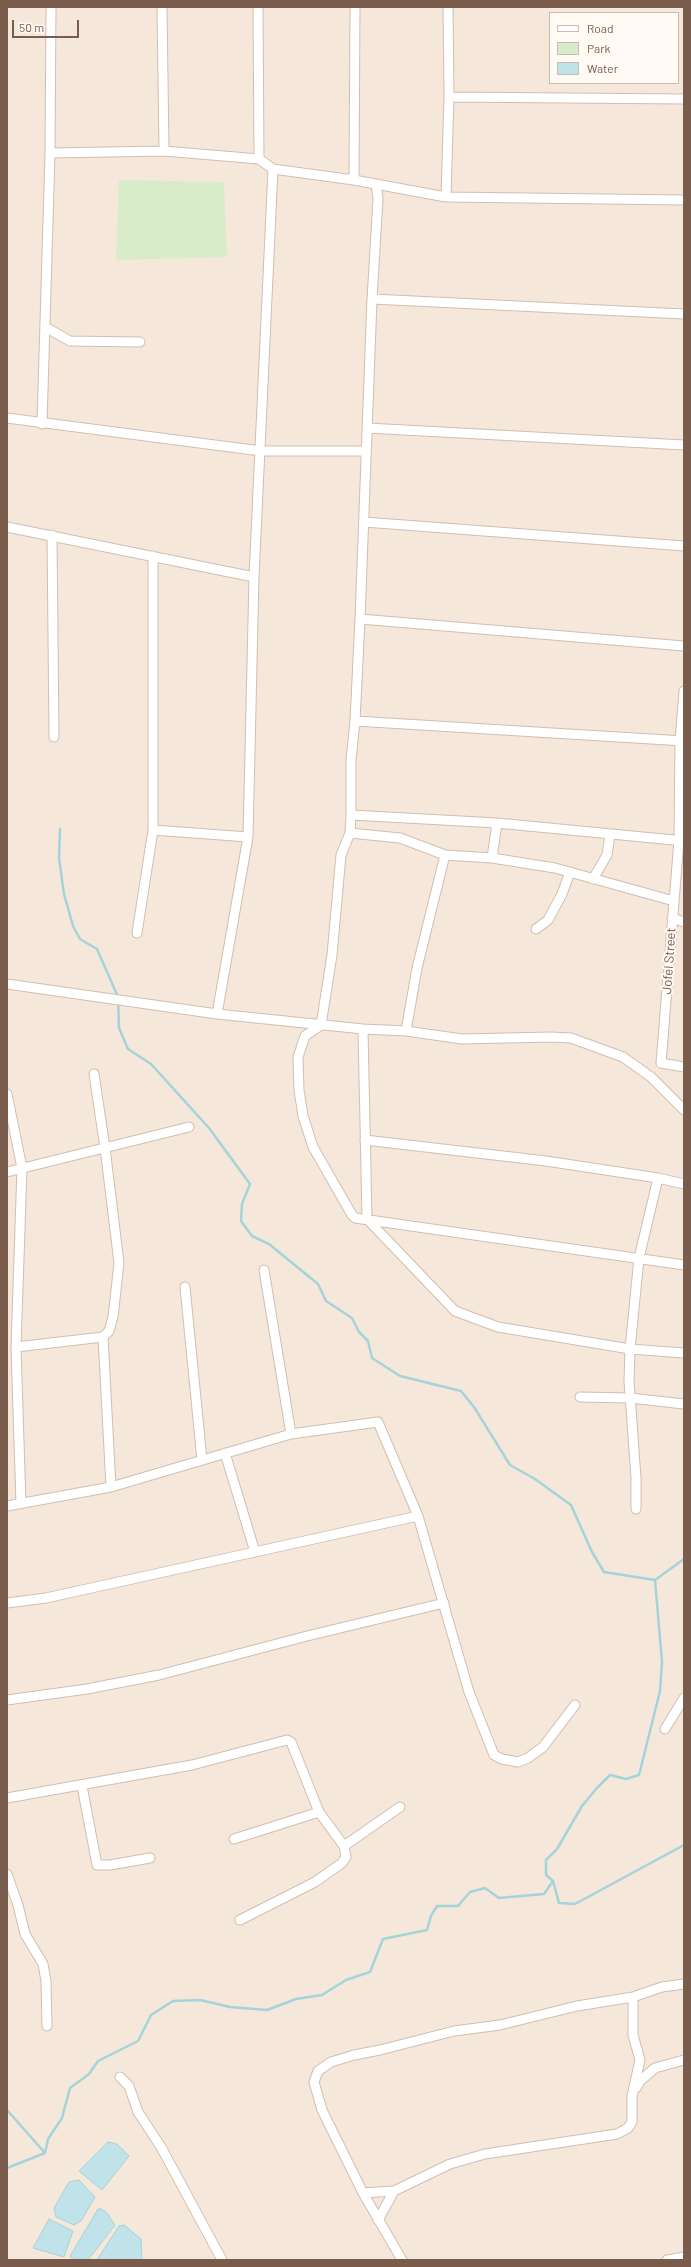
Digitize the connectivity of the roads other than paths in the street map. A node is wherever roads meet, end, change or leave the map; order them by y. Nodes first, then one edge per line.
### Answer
1 (51, 7) edge
2 (162, 7) edge
3 (258, 7) edge
4 (354, 7) edge
5 (448, 7) edge
6 (449, 98) junction
7 (684, 100) edge
8 (164, 151) junction
9 (50, 153) junction
10 (259, 159) junction
11 (273, 169) junction
12 (354, 180) junction
13 (376, 184) junction
14 (446, 196) junction
15 (684, 200) edge
16 (372, 299) junction
17 (684, 314) edge
18 (45, 327) junction
19 (140, 342) dead end
20 (7, 418) edge
21 (42, 424) junction
22 (367, 428) junction
23 (684, 445) edge
24 (261, 451) junction
25 (366, 451) junction
26 (364, 522) junction
27 (7, 526) edge
28 (52, 535) junction
29 (684, 546) edge
30 (153, 556) junction
31 (254, 577) junction
32 (360, 619) junction
33 (684, 646) edge
34 (684, 691) edge
35 (355, 721) junction
36 (54, 737) dead end
37 (682, 741) edge
38 (352, 815) junction
39 (497, 823) junction
40 (153, 830) junction
41 (350, 832) junction
42 (610, 835) junction
43 (248, 837) junction
44 (681, 841) edge
45 (445, 855) junction
46 (492, 858) junction
47 (570, 872) junction
48 (593, 878) junction
49 (674, 901) junction
50 (672, 918) junction
51 (684, 922) edge
52 (536, 929) dead end
53 (137, 933) dead end
54 (7, 984) edge
55 (217, 1014) junction
56 (321, 1025) junction
57 (363, 1029) junction
58 (406, 1031) junction
59 (684, 1067) edge
60 (94, 1074) dead end
61 (7, 1094) edge
62 (684, 1110) edge
63 (190, 1127) dead end
64 (365, 1140) junction
65 (105, 1148) junction
66 (22, 1168) junction
67 (7, 1172) edge
68 (658, 1178) junction
69 (684, 1184) edge
70 (367, 1219) junction
71 (639, 1258) junction
72 (684, 1265) edge
73 (264, 1270) dead end
74 (7, 1280) edge
75 (17, 1280) junction
76 (185, 1287) dead end
77 (103, 1337) junction
78 (16, 1347) junction
79 (630, 1349) junction
80 (684, 1353) edge
81 (580, 1397) dead end
82 (630, 1398) junction
83 (684, 1404) edge
84 (291, 1434) junction
85 (225, 1453) junction
86 (202, 1460) junction
87 (111, 1487) junction
88 (21, 1504) junction
89 (7, 1506) edge
90 (636, 1509) dead end
91 (418, 1516) junction
92 (255, 1552) junction
93 (7, 1603) edge
94 (444, 1603) junction
95 (684, 1698) edge
96 (7, 1700) edge
97 (575, 1704) dead end
98 (665, 1729) dead end
99 (82, 1786) junction
100 (7, 1798) edge
101 (400, 1807) dead end
102 (319, 1812) junction
103 (234, 1839) dead end
104 (344, 1846) junction
105 (150, 1858) dead end
106 (7, 1874) edge
107 (240, 1920) dead end
108 (684, 1984) edge
109 (633, 1997) junction
110 (47, 2026) dead end
111 (684, 2060) edge
112 (120, 2077) dead end
113 (632, 2096) junction
114 (394, 2191) junction
115 (362, 2193) junction
116 (378, 2220) junction
117 (684, 2258) edge
118 (400, 2259) edge
119 (222, 2260) edge
120 (667, 2260) edge

1 - 9 street
2 - 8 street
3 - 10 street
4 - 12 street
5 - 6 street
6 - 7 street
6 - 14 street
8 - 9 street
8 - 10 street
9 - 18 street
10 - 11 street
11 - 12 street
11 - 24 street
12 - 13 street
13 - 14 street
13 - 16 street
14 - 15 street
16 - 17 street
16 - 22 street
18 - 19 street
18 - 21 street
20 - 21 street
21 - 24 street
22 - 23 street
22 - 25 street
24 - 25 street
24 - 31 street
25 - 26 street
26 - 29 street
26 - 32 street
27 - 28 street
28 - 30 street
28 - 36 street
30 - 31 street
30 - 40 street
31 - 43 street
32 - 33 street
32 - 35 street
34 - 37 street, Jofel Street
35 - 37 street
35 - 38 street
37 - 44 street, Jofel Street
38 - 39 street
38 - 41 street
39 - 42 street
39 - 46 street
40 - 43 street
40 - 53 street
41 - 45 street
41 - 56 street
42 - 44 street
42 - 48 street
43 - 55 street
44 - 49 street, Jofel Street
45 - 46 street
45 - 58 street
46 - 47 street
47 - 48 street
47 - 52 street
48 - 49 street
49 - 50 street, Jofel Street
50 - 51 street
50 - 59 street, Jofel Street
54 - 55 street
55 - 56 street
56 - 57 street
56 - 70 street
57 - 58 street
57 - 64 street
58 - 62 street
60 - 65 street
61 - 66 street
63 - 65 street
64 - 68 street
64 - 70 street
65 - 66 street
65 - 77 street
66 - 67 street
66 - 75 street
68 - 69 street
68 - 71 street
70 - 71 street
70 - 79 street
71 - 72 street
71 - 79 street
73 - 84 street
74 - 75 street
75 - 78 street
76 - 86 street
77 - 78 street
77 - 87 street
78 - 88 street
79 - 80 street
79 - 82 street
81 - 82 street
82 - 83 street
82 - 90 street
84 - 85 street
84 - 91 street
85 - 86 street
85 - 92 street
86 - 87 street
87 - 88 street
88 - 89 street
91 - 92 street
91 - 94 street
92 - 93 street
94 - 96 street
94 - 97 street
95 - 98 street
99 - 100 street
99 - 102 street
99 - 105 street
101 - 104 street
102 - 103 street
102 - 104 street
104 - 107 street
106 - 110 street
108 - 109 street
109 - 113 street
109 - 115 street
111 - 113 street
112 - 119 street
113 - 114 street
114 - 115 street
114 - 116 street
115 - 116 street
116 - 118 street
117 - 120 street

